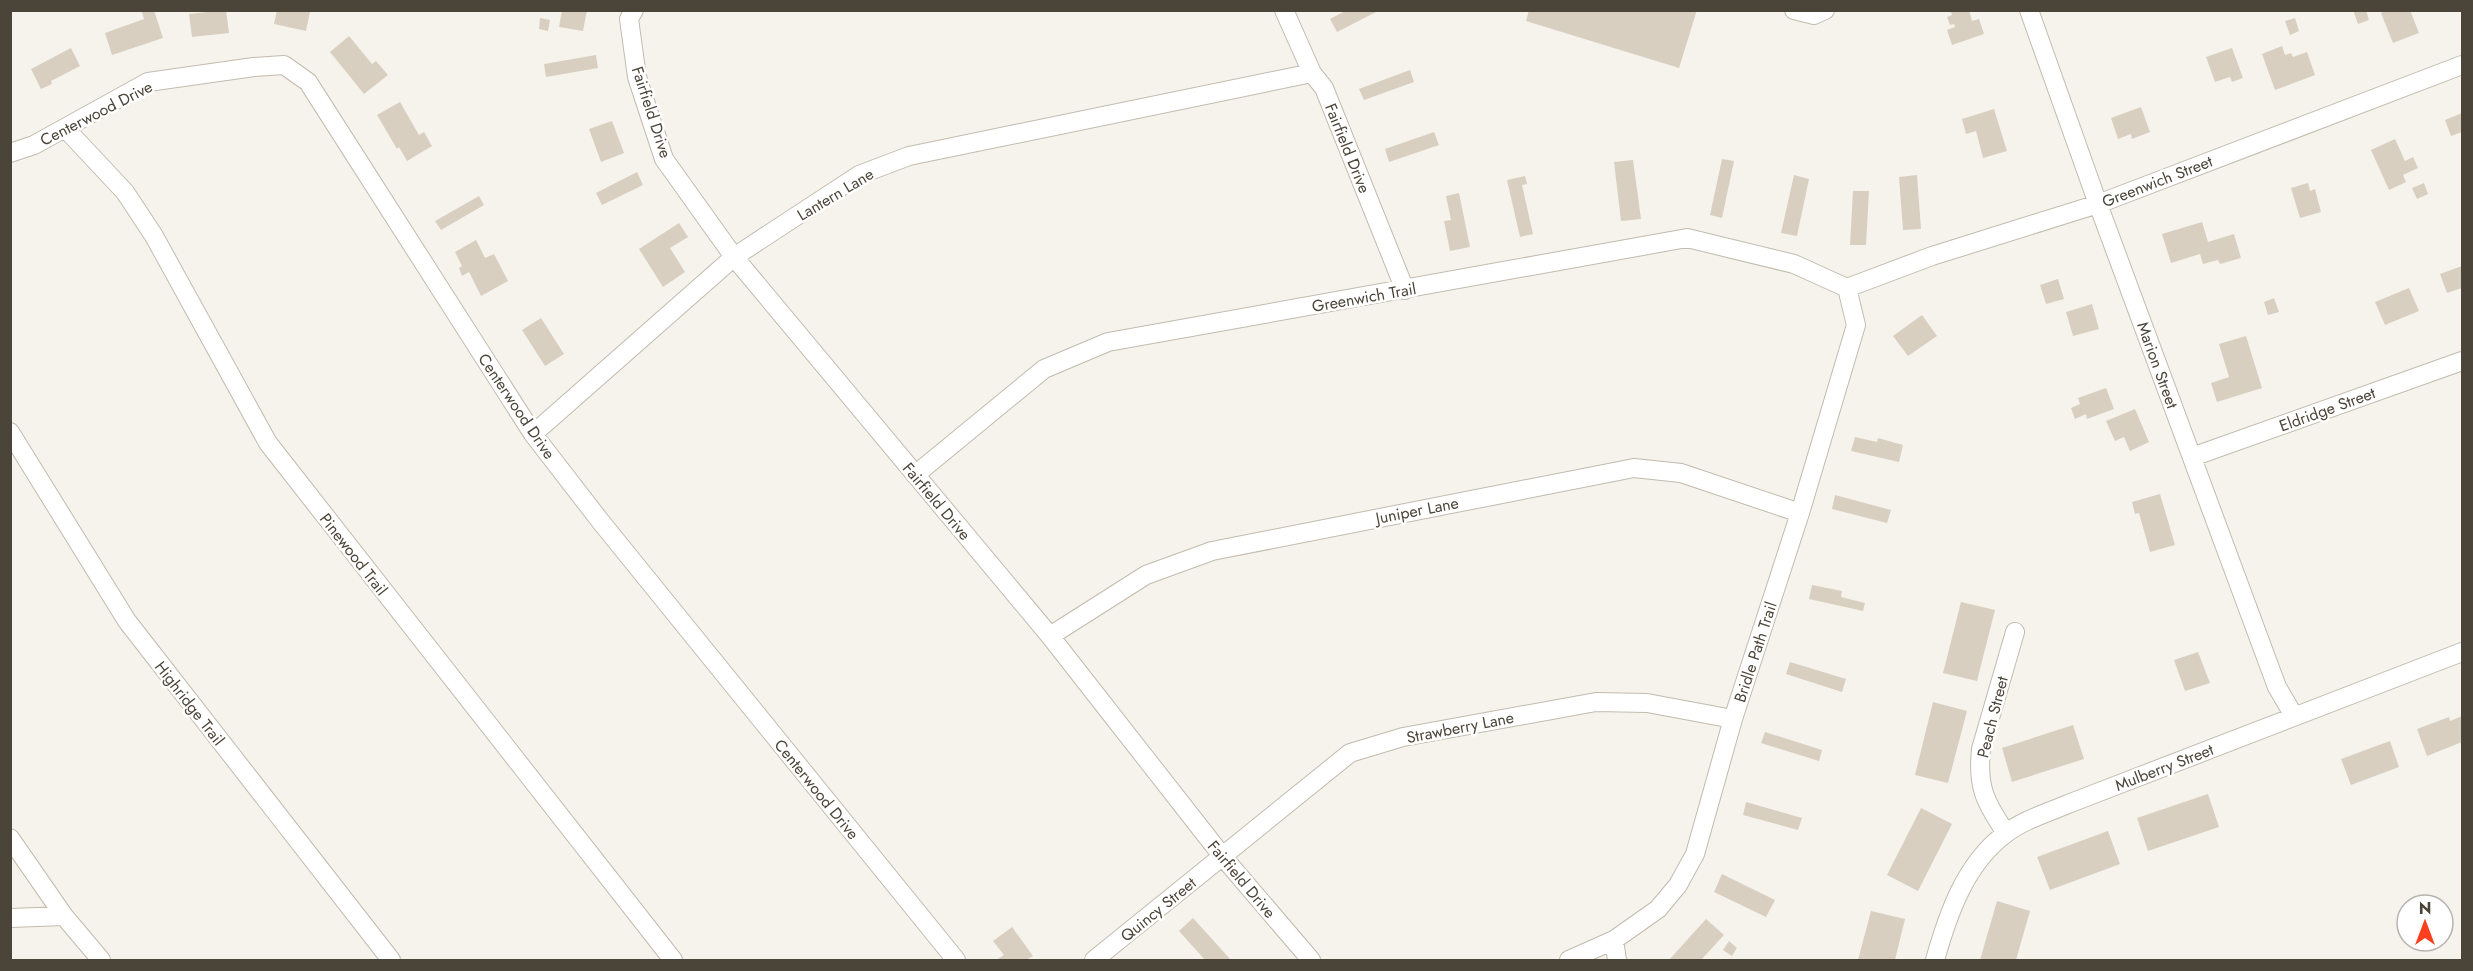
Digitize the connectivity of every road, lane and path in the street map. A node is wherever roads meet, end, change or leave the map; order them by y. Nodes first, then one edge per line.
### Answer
1 (634, 10) edge
2 (1284, 10) edge
3 (1794, 10) edge
4 (1825, 10) edge
5 (2029, 10) edge
6 (2463, 64) edge
7 (1312, 72) junction
8 (65, 128) junction
9 (10, 153) edge
10 (2098, 204) junction
11 (734, 257) junction
12 (1847, 288) junction
13 (1405, 290) junction
14 (2463, 361) edge
15 (10, 432) edge
16 (533, 434) junction
17 (2192, 457) junction
18 (915, 475) junction
19 (1800, 513) junction
20 (2014, 632) dead end
21 (1050, 636) junction
22 (2463, 652) edge
23 (2294, 716) junction
24 (1733, 719) junction
25 (2006, 833) junction
26 (10, 838) edge
27 (1223, 857) junction
28 (64, 916) junction
29 (10, 918) edge
30 (1614, 940) junction
31 (101, 960) edge
32 (391, 960) edge
33 (673, 960) edge
34 (956, 960) edge
35 (1094, 960) edge
36 (1311, 960) edge
37 (1569, 960) edge
38 (1617, 960) edge
39 (1935, 960) edge

1 - 11 street, Fairfield Drive
2 - 7 street, Fairfield Drive
3 - 4 street
5 - 10 street, Marion Street
6 - 10 street, Greenwich Street
7 - 11 street, Lantern Lane
7 - 13 street, Fairfield Drive
8 - 9 street, Centerwood Drive
8 - 16 street, Centerwood Drive
8 - 33 street, Pinewood Trail
10 - 12 street, Greenwich Street
10 - 17 street, Marion Street
11 - 16 street, Lantern Lane
11 - 18 street, Fairfield Drive
12 - 13 street, Greenwich Trail
12 - 19 street, Bridle Path Trail
13 - 18 street, Greenwich Trail
14 - 17 street, Eldridge Street
15 - 32 street, Highridge Trail
16 - 34 street, Centerwood Drive
17 - 23 street, Marion Street
18 - 21 street, Fairfield Drive
19 - 21 street, Juniper Lane
19 - 24 street, Bridle Path Trail
20 - 25 street, Peach Street
21 - 27 street, Fairfield Drive
22 - 23 street, Mulberry Street
23 - 25 street, Mulberry Street
24 - 27 street, Strawberry Lane
24 - 30 street, Bridle Path Trail
25 - 39 street, Mulberry Street
26 - 28 street
27 - 35 street, Quincy Street
27 - 36 street, Fairfield Drive
28 - 29 street
28 - 31 street
30 - 37 street, Bridle Path Trail
30 - 38 street

